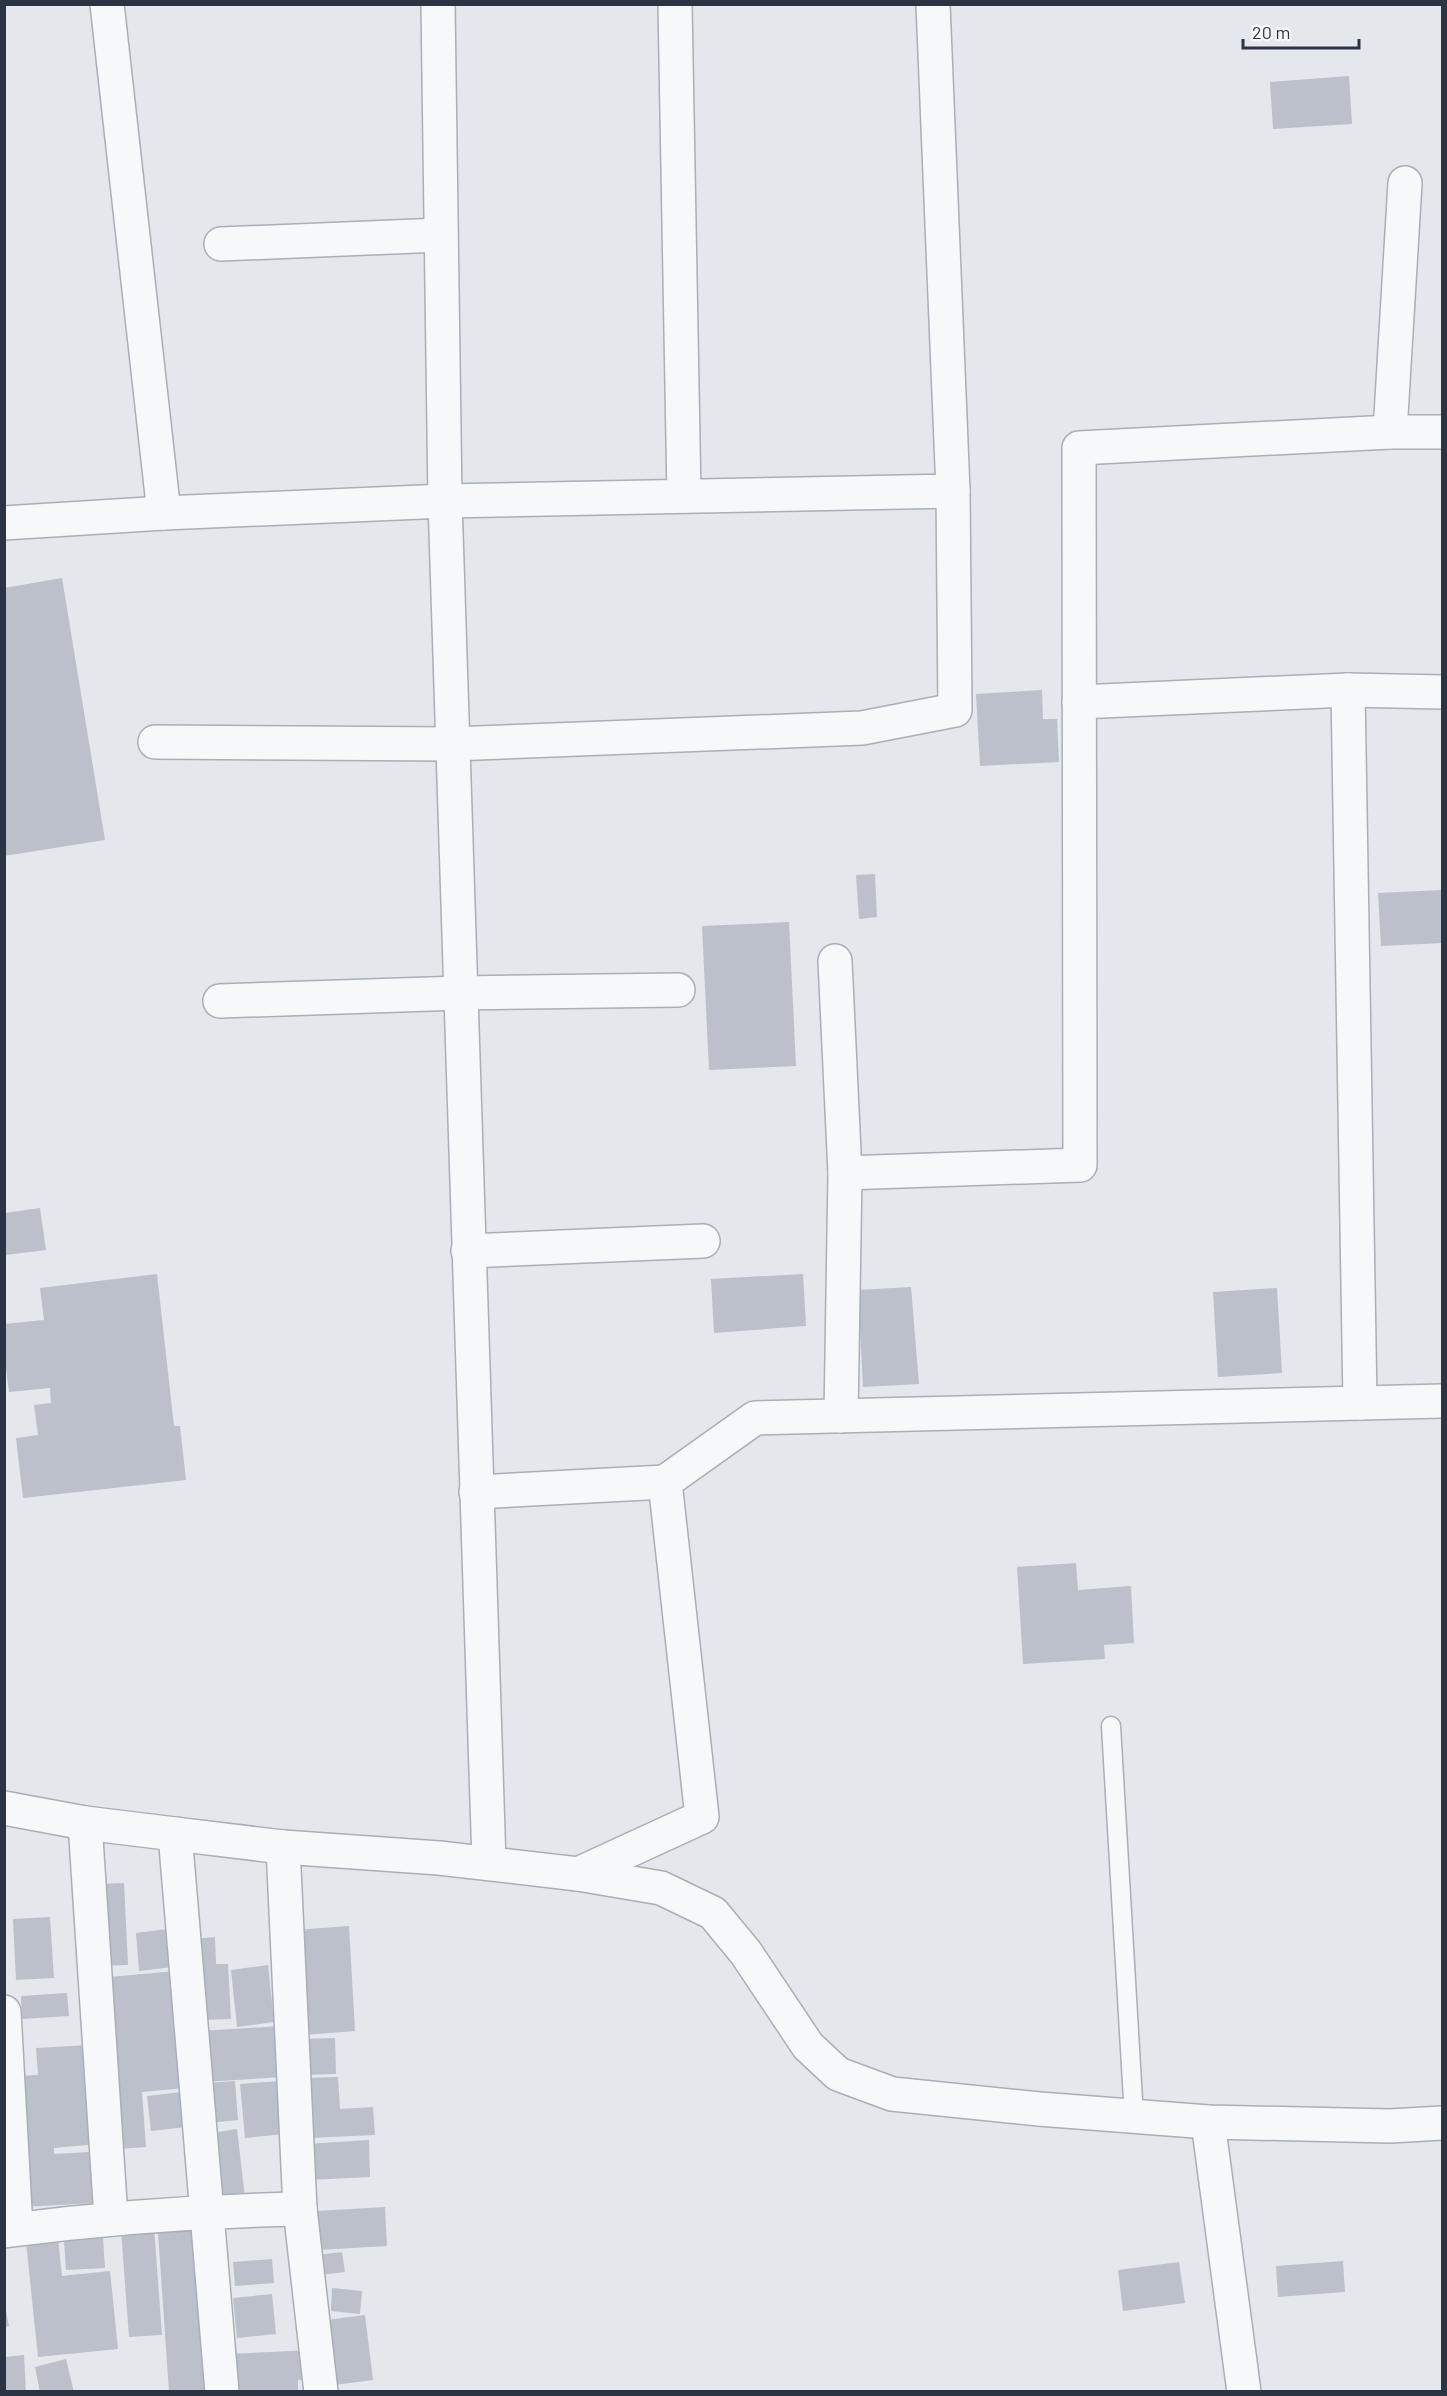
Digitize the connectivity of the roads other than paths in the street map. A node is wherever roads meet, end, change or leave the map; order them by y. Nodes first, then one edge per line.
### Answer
1 (107, 4) edge
2 (438, 4) edge
3 (675, 4) edge
4 (933, 4) edge
5 (1405, 183) dead end
6 (441, 235) junction
7 (221, 244) dead end
8 (1390, 432) junction
9 (1443, 432) edge
10 (953, 491) junction
11 (684, 496) junction
12 (445, 501) junction
13 (164, 513) junction
14 (4, 523) edge
15 (1348, 690) junction
16 (1443, 692) edge
17 (1079, 702) junction
18 (155, 742) dead end
19 (452, 744) junction
20 (835, 961) dead end
21 (678, 990) dead end
22 (460, 993) junction
23 (220, 1001) dead end
24 (845, 1173) junction
25 (703, 1241) dead end
26 (468, 1251) junction
27 (1443, 1401) edge
28 (1360, 1403) junction
29 (842, 1416) junction
30 (665, 1482) junction
31 (476, 1492) junction
32 (1111, 1726) dead end
33 (4, 1808) edge
34 (85, 1823) junction
35 (175, 1834) junction
36 (283, 1847) junction
37 (489, 1863) junction
38 (578, 1874) junction
39 (4, 2012) edge
40 (1134, 2117) junction
41 (1208, 2122) junction
42 (1443, 2123) edge
43 (300, 2209) junction
44 (207, 2211) junction
45 (111, 2218) junction
46 (10, 2230) edge
47 (222, 2391) edge
48 (321, 2391) edge
49 (1244, 2391) edge

1 - 13 street
2 - 6 street
3 - 11 street
4 - 10 street
5 - 8 street
6 - 7 street
6 - 12 street
8 - 9 street
8 - 17 street
10 - 11 street
10 - 19 street
11 - 12 street
12 - 13 street
12 - 19 street
13 - 14 street
15 - 16 street
15 - 17 street
15 - 28 street
17 - 24 street
18 - 19 street
19 - 22 street
20 - 24 street
21 - 22 street
22 - 23 street
22 - 26 street
24 - 29 street
25 - 26 street
26 - 31 street
27 - 28 street
28 - 29 street
29 - 30 street
30 - 31 street
30 - 38 street
31 - 37 street
32 - 40 lane
33 - 34 street
34 - 35 street
34 - 45 street
35 - 36 street
35 - 44 street
36 - 37 street
36 - 43 street
37 - 38 street
38 - 40 street
39 - 46 street
40 - 41 street
41 - 42 street
41 - 49 street
43 - 44 street
43 - 48 street
44 - 45 street
44 - 47 street
45 - 46 street

